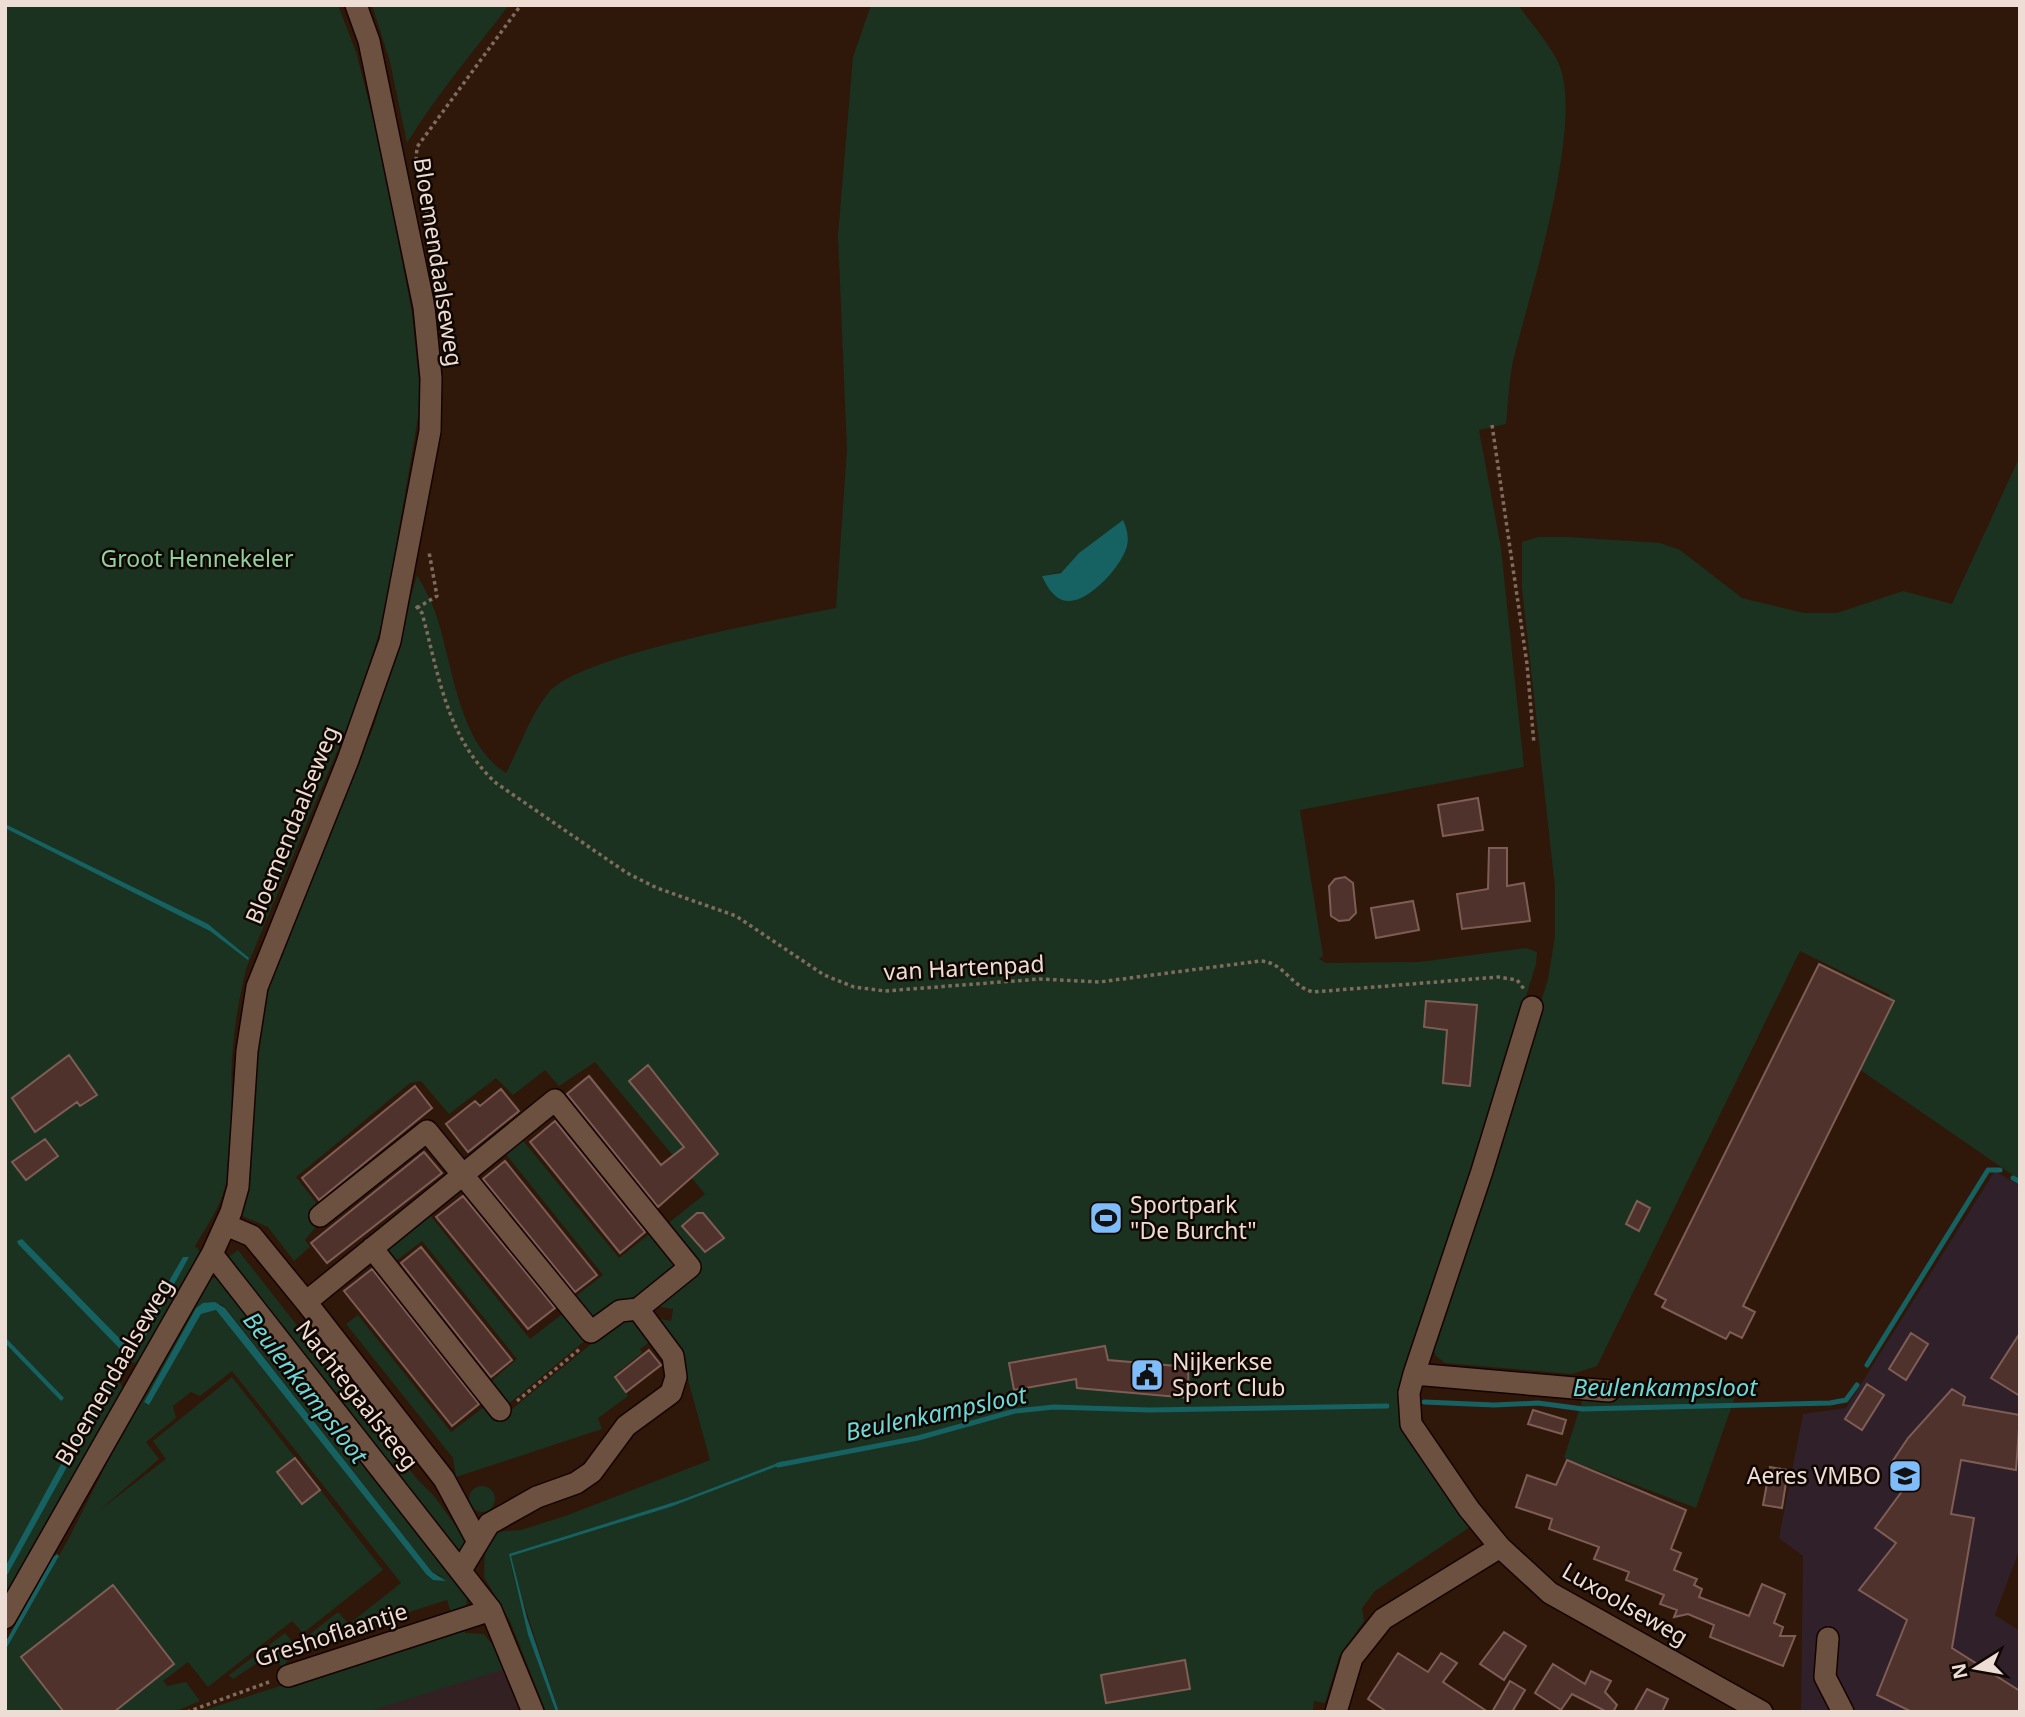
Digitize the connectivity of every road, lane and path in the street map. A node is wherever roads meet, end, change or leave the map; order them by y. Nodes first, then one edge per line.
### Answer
1 (356, 5) edge
2 (521, 5) edge
3 (416, 160) dead end
4 (1492, 425) dead end
5 (417, 608) dead end
6 (1534, 744) dead end
7 (1532, 1007) joint
8 (462, 1175) junction
9 (320, 1216) dead end
10 (226, 1225) junction
11 (372, 1248) junction
12 (212, 1254) junction
13 (306, 1302) junction
14 (638, 1309) junction
15 (591, 1332) junction
16 (1414, 1374) junction
17 (1609, 1391) dead end
18 (500, 1410) joint
19 (477, 1540) junction
20 (1500, 1547) junction
21 (461, 1570) junction
22 (491, 1609) junction
23 (5, 1618) edge
24 (1828, 1638) dead end
25 (288, 1676) joint
26 (187, 1712) edge
27 (534, 1712) edge
28 (1336, 1712) edge
29 (1762, 1712) edge
30 (1843, 1712) edge

1 - 10 street, Bloemendaalseweg
2 - 3 path
4 - 6 path
5 - 7 path, van Hartenpad
7 - 16 street, Luxoolseweg
8 - 9 street
8 - 11 street, Nachtegaalsteeg
8 - 14 street, Nachtegaalsteeg
8 - 15 street
10 - 12 street, Bloemendaalseweg
10 - 13 street, Nachtegaalsteeg
11 - 13 street, Nachtegaalsteeg
11 - 18 street
12 - 21 street, Nachtegaalsteeg
12 - 23 street, Bloemendaalseweg
13 - 19 street, Nachtegaalsteeg
14 - 15 street, Nachtegaalsteeg
14 - 19 street
15 - 18 path
16 - 17 street
16 - 20 street, Luxoolseweg
19 - 21 street
20 - 28 street
20 - 29 street, Luxoolseweg
21 - 22 street, Nachtegaalsteeg
22 - 25 street, Greshoflaantje
22 - 27 street, Nachtegaalsteeg
24 - 30 street
25 - 26 path, Greshoflaantje

